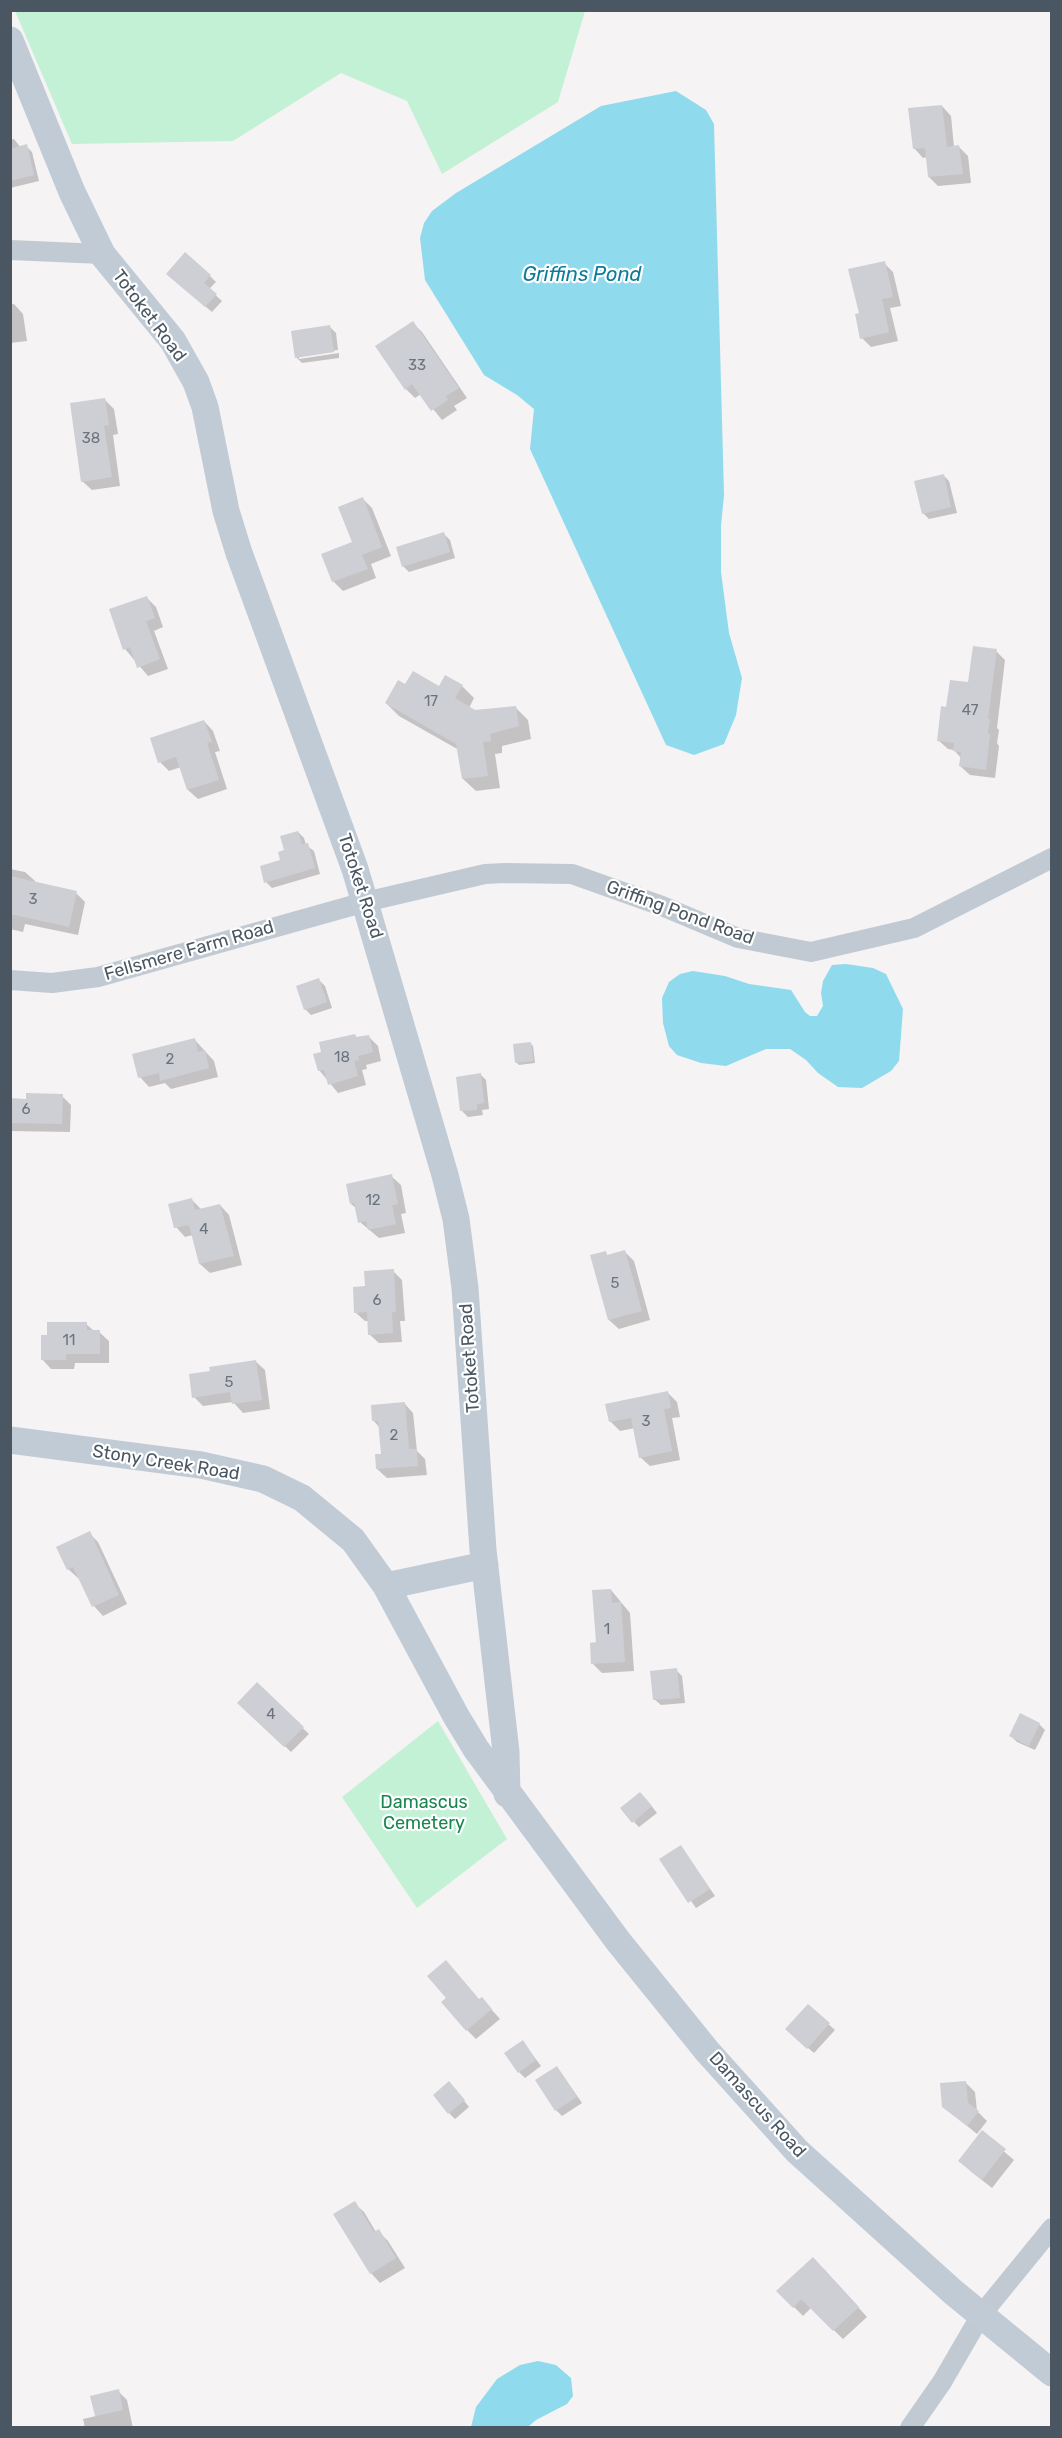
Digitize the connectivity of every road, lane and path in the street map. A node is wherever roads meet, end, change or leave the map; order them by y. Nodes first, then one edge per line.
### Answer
1 (10, 40) edge
2 (10, 250) edge
3 (102, 254) junction
4 (1052, 858) edge
5 (365, 902) junction
6 (10, 980) edge
7 (10, 1440) edge
8 (485, 1565) junction
9 (386, 1586) junction
10 (507, 1794) junction
11 (1052, 2228) edge
12 (981, 2314) junction
13 (1052, 2373) edge
14 (910, 2427) edge

1 - 3 main road, Totoket Road
2 - 3 street
3 - 5 main road, Totoket Road
4 - 5 street, Griffing Pond Road
5 - 6 street, Fellsmere Farm Road
5 - 8 main road, Totoket Road
7 - 9 main road, Stony Creek Road
8 - 9 main road
8 - 10 main road, Totoket Road
9 - 10 main road, Stony Creek Road
10 - 12 main road, Damascus Road
11 - 12 street
12 - 13 main road, Damascus Road
12 - 14 street

